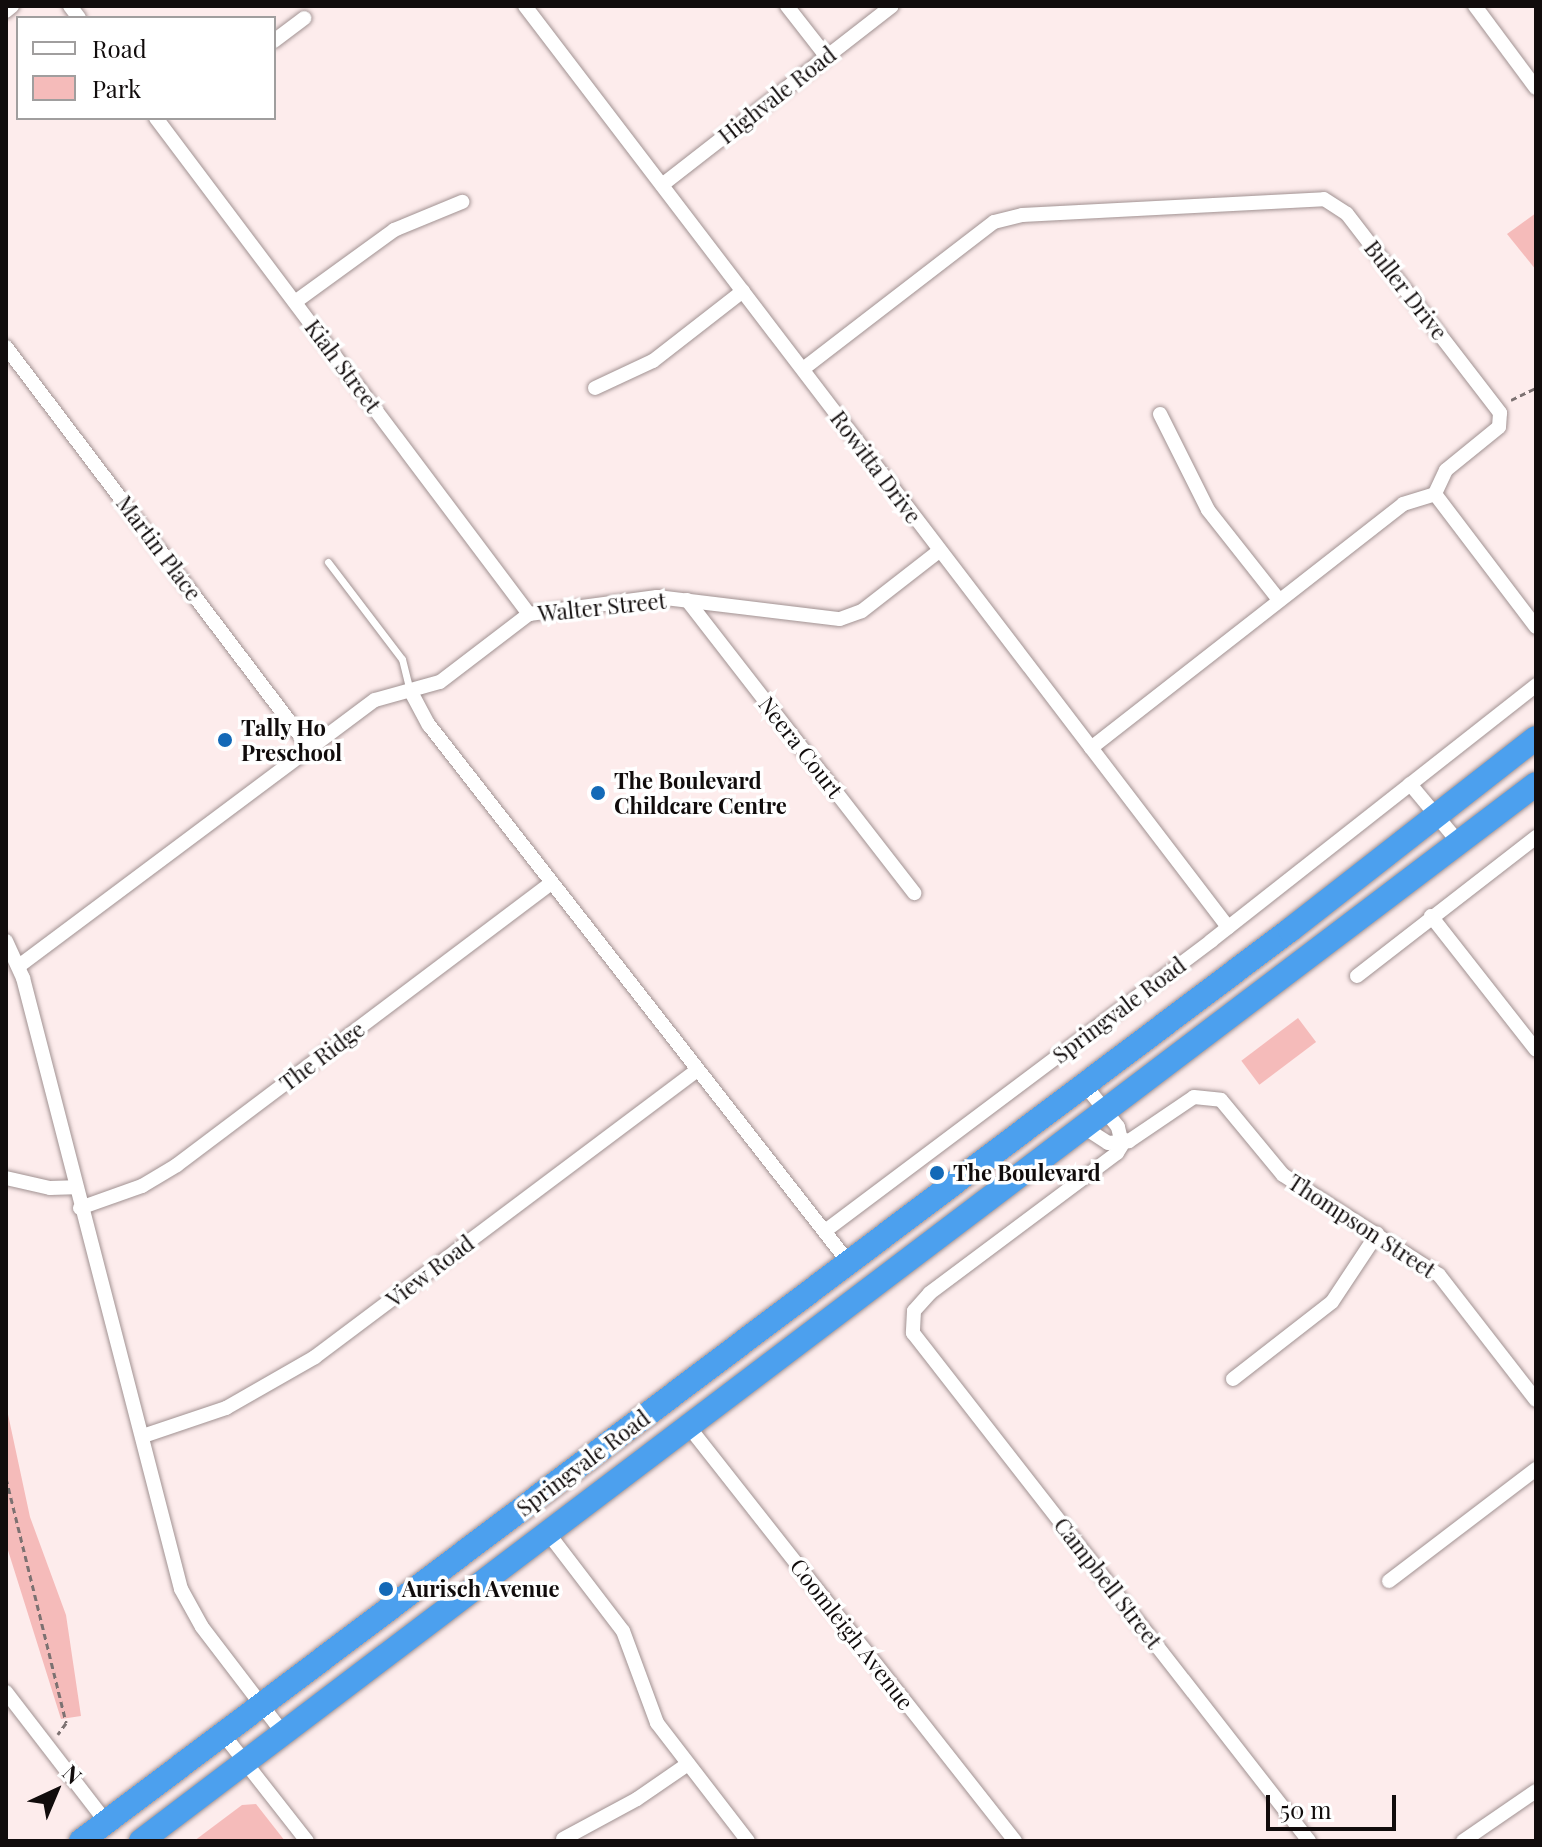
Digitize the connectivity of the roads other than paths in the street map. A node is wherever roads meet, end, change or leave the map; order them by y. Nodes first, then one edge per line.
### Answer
1 (12, 6) edge
2 (525, 6) edge
3 (787, 6) edge
4 (892, 6) edge
5 (1475, 6) edge
6 (6, 11) edge
7 (304, 18) dead end
8 (276, 39) edge
9 (826, 56) junction
10 (1536, 88) edge
11 (164, 121) edge
12 (662, 185) junction
13 (462, 202) dead end
14 (743, 291) junction
15 (295, 302) junction
16 (6, 347) edge
17 (803, 369) junction
18 (595, 388) dead end
19 (1160, 414) dead end
20 (1435, 494) junction
21 (939, 551) junction
22 (328, 562) dead end
23 (687, 600) junction
24 (1279, 600) junction
25 (529, 614) junction
26 (1536, 627) edge
27 (1536, 685) edge
28 (410, 690) junction
29 (1536, 738) edge
30 (1091, 748) junction
31 (311, 750) junction
32 (1410, 784) junction
33 (1536, 784) edge
34 (1436, 816) junction
35 (1536, 837) edge
36 (1460, 844) junction
37 (551, 883) junction
38 (914, 893) dead end
39 (1431, 916) junction
40 (1228, 927) junction
41 (6, 941) edge
42 (19, 966) junction
43 (1357, 976) dead end
44 (1536, 1050) edge
45 (697, 1070) junction
46 (1085, 1085) junction
47 (1106, 1112) junction
48 (1085, 1128) junction
49 (1123, 1140) junction
50 (6, 1178) edge
51 (74, 1187) junction
52 (80, 1208) junction
53 (825, 1231) junction
54 (1377, 1234) junction
55 (849, 1263) junction
56 (1233, 1379) dead end
57 (1536, 1400) edge
58 (689, 1427) junction
59 (143, 1436) junction
60 (1536, 1469) edge
61 (548, 1533) junction
62 (1389, 1581) dead end
63 (6, 1692) edge
64 (262, 1705) junction
65 (283, 1733) junction
66 (223, 1734) junction
67 (245, 1762) junction
68 (688, 1764) junction
69 (1536, 1791) edge
70 (106, 1822) junction
71 (563, 1839) dead end
72 (81, 1841) edge
73 (141, 1841) edge
74 (307, 1841) edge
75 (748, 1841) edge
76 (1015, 1841) edge
77 (1309, 1841) edge
78 (1463, 1841) edge

1 - 6 street
2 - 12 street, Rowitta Drive
3 - 9 street
4 - 9 street, Highvale Road
5 - 10 street
7 - 8 street
9 - 12 street, Highvale Road
11 - 15 street, Kiah Street
12 - 14 street, Rowitta Drive
13 - 15 street
14 - 17 street, Rowitta Drive
14 - 18 street
15 - 25 street, Kiah Street
16 - 31 street, Martin Place
17 - 20 street, Buller Drive
17 - 21 street, Rowitta Drive
19 - 24 street
20 - 24 street
20 - 26 street
21 - 23 street, Walter Street
21 - 30 street, Rowitta Drive
22 - 28 lane
23 - 25 street, Walter Street
23 - 38 street, Neera Court
24 - 30 street
25 - 28 street, Walter Street
27 - 32 street, Springvale Road
28 - 31 street, Walter Street
28 - 37 street
29 - 34 highway, Springvale Road
30 - 40 street, Rowitta Drive
31 - 42 street, Walter Street
32 - 34 street
32 - 40 street, Springvale Road
33 - 36 highway, Springvale Road
34 - 36 street
34 - 46 highway, Springvale Road
35 - 39 street
36 - 47 highway, Springvale Road
37 - 45 street
37 - 52 street, The Ridge
39 - 43 street
39 - 44 street
40 - 53 street, Springvale Road
41 - 42 street
42 - 51 street
45 - 53 street
45 - 59 street, View Road
46 - 47 street, Springvale Road
46 - 55 highway, Springvale Road
47 - 48 highway, Springvale Road
47 - 49 street, Springvale Road
48 - 49 street
48 - 58 highway, Springvale Road
49 - 54 street, Thompson Street
49 - 77 street, Campbell Street
50 - 51 street
51 - 52 street
52 - 59 street
53 - 55 street
54 - 56 street
54 - 57 street, Thompson Street
55 - 64 highway, Springvale Road
58 - 61 highway, Springvale Road
58 - 76 street, Coomleigh Avenue
59 - 64 street
60 - 62 street
61 - 65 highway, Springvale Road
61 - 68 street
63 - 70 street
64 - 65 street
64 - 66 highway, Springvale Road
65 - 67 highway, Springvale Road
66 - 67 street
66 - 70 highway, Springvale Road
67 - 73 highway, Springvale Road
67 - 74 street
68 - 71 street
68 - 75 street
69 - 78 street
70 - 72 highway, Springvale Road

